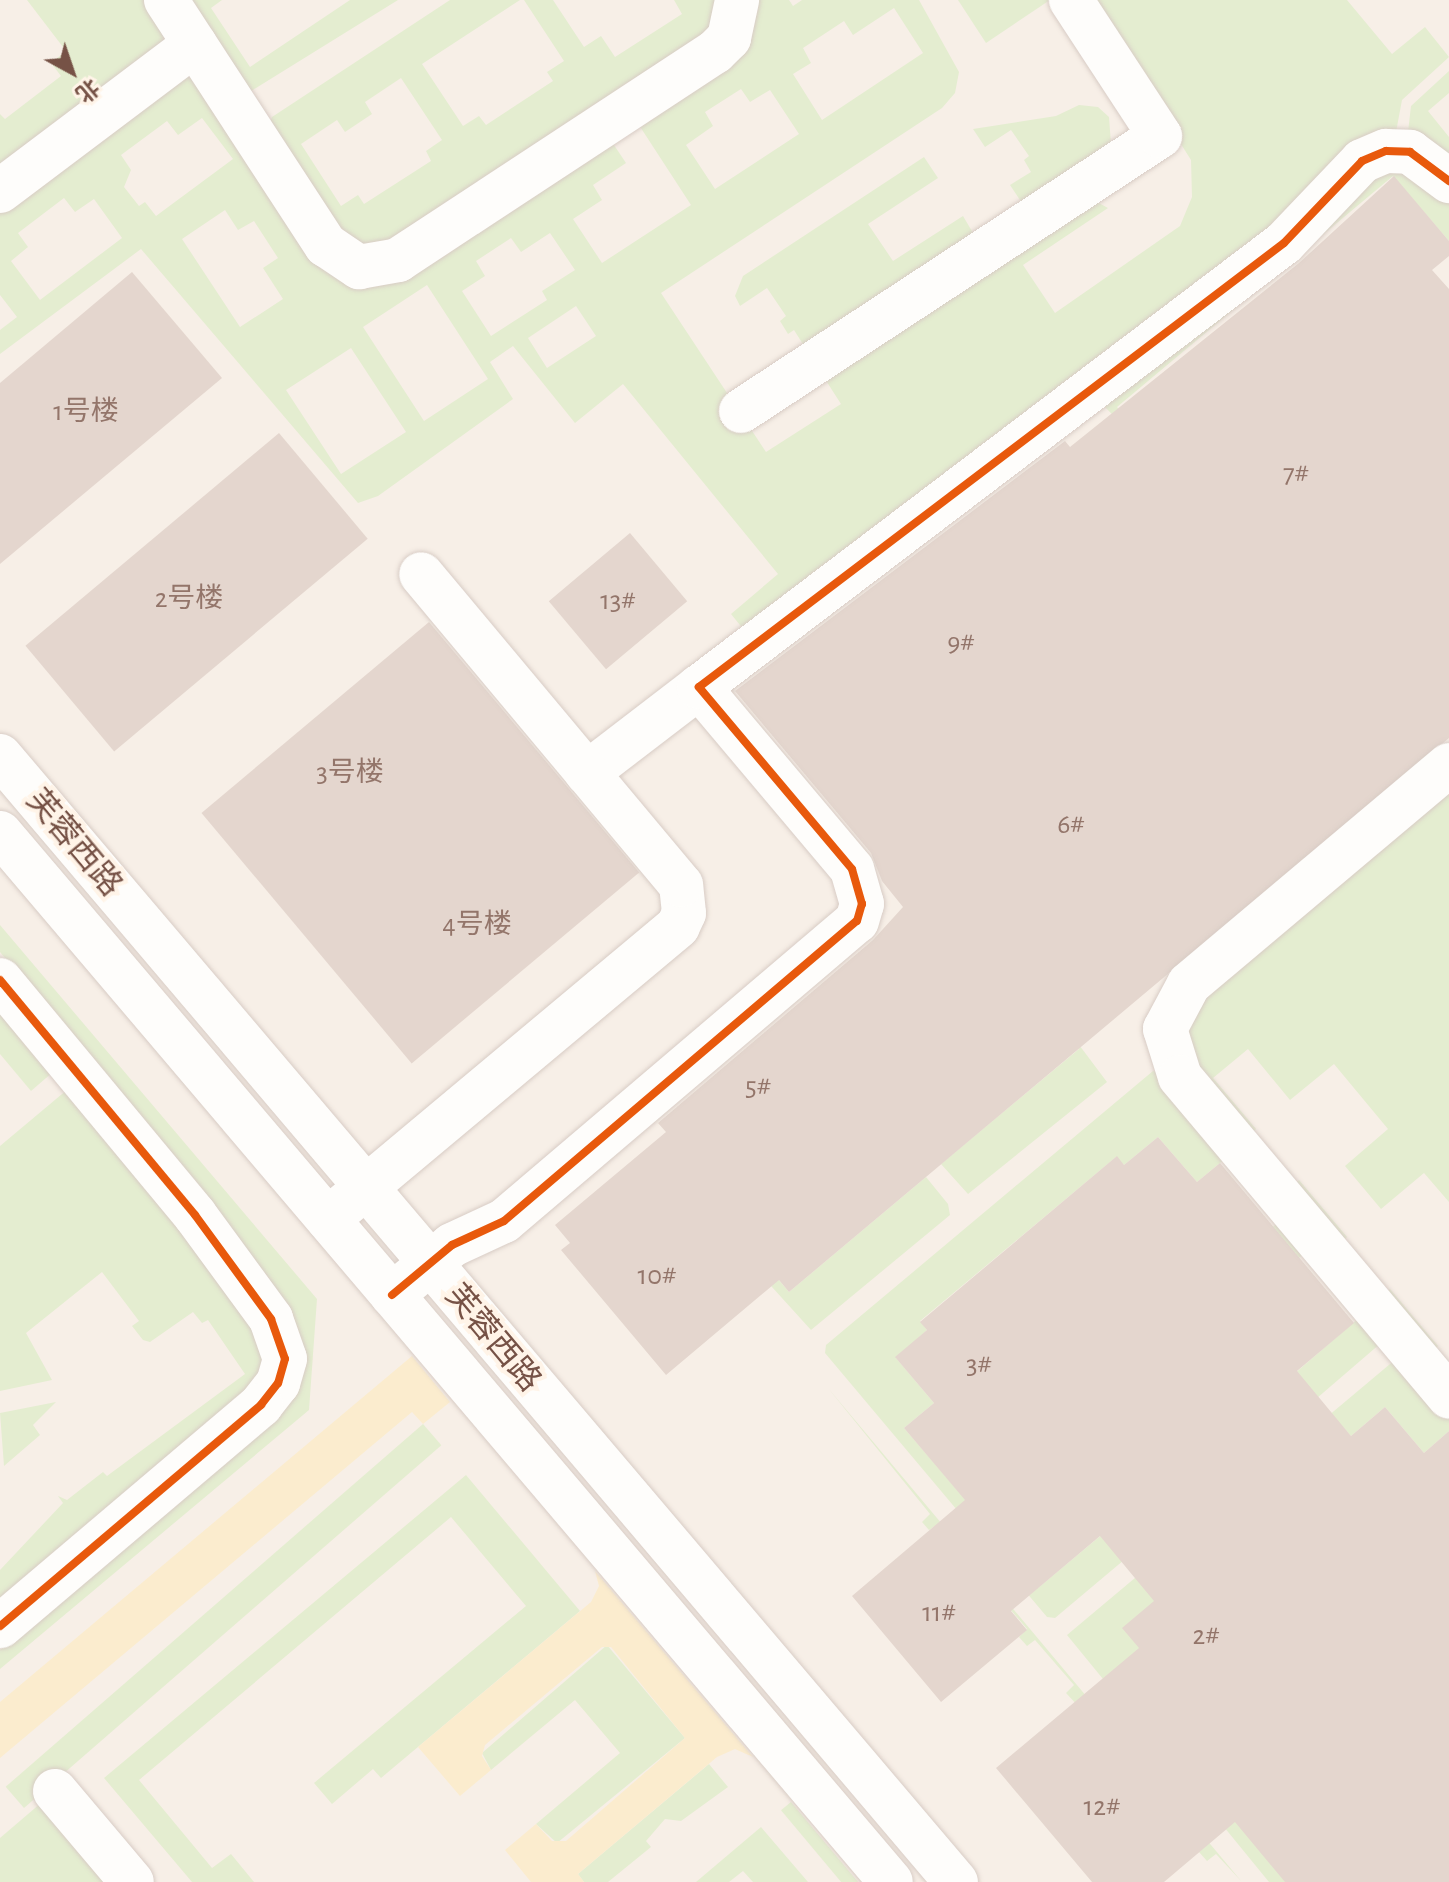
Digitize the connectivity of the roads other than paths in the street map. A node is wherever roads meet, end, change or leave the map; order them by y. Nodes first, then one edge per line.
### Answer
1 (166, 0) edge
2 (737, 0) edge
3 (1071, 0) edge
4 (195, 44) junction
5 (1449, 181) edge
6 (0, 191) edge
7 (741, 411) dead end
8 (421, 574) dead end
9 (699, 687) junction
10 (0, 756) edge
11 (1449, 765) edge
12 (587, 773) junction
13 (0, 833) edge
14 (0, 980) edge
15 (366, 1188) junction
16 (328, 1219) junction
17 (430, 1263) junction
18 (392, 1295) junction
19 (1449, 1397) edge
20 (0, 1626) edge
21 (55, 1791) dead end
22 (132, 1882) edge
23 (891, 1882) edge
24 (956, 1882) edge

1 - 4 street
2 - 4 street
3 - 7 street
4 - 6 street
5 - 9 street
8 - 12 street
9 - 12 street
9 - 17 street
10 - 15 street, 芙蓉西路
11 - 19 street
12 - 15 street
13 - 16 street, 芙蓉西路
14 - 20 street
15 - 16 street
15 - 17 street, 芙蓉西路
16 - 18 street, 芙蓉西路
17 - 18 street
17 - 24 street, 芙蓉西路
18 - 23 street, 芙蓉西路
21 - 22 street

